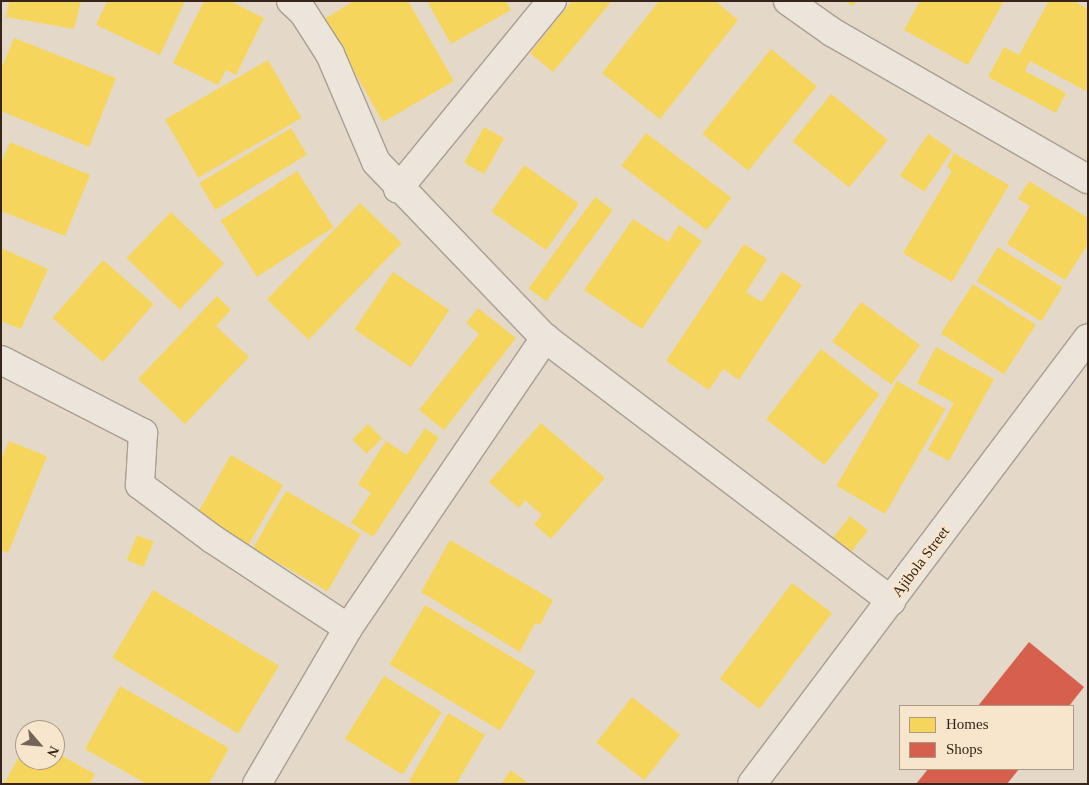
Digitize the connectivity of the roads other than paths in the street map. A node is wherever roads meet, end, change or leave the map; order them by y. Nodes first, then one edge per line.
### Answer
1 (291, 1) edge
2 (552, 1) edge
3 (788, 1) edge
4 (1088, 179) edge
5 (398, 189) junction
6 (545, 338) junction
7 (1088, 338) edge
8 (1, 360) edge
9 (892, 601) junction
10 (348, 628) junction
11 (257, 784) edge
12 (752, 784) edge

1 - 5 street
2 - 5 street
3 - 4 street
5 - 6 street
6 - 9 street
6 - 10 street
7 - 9 street, Ajibola Street
8 - 10 street
9 - 12 street, Ajibola Street
10 - 11 street

